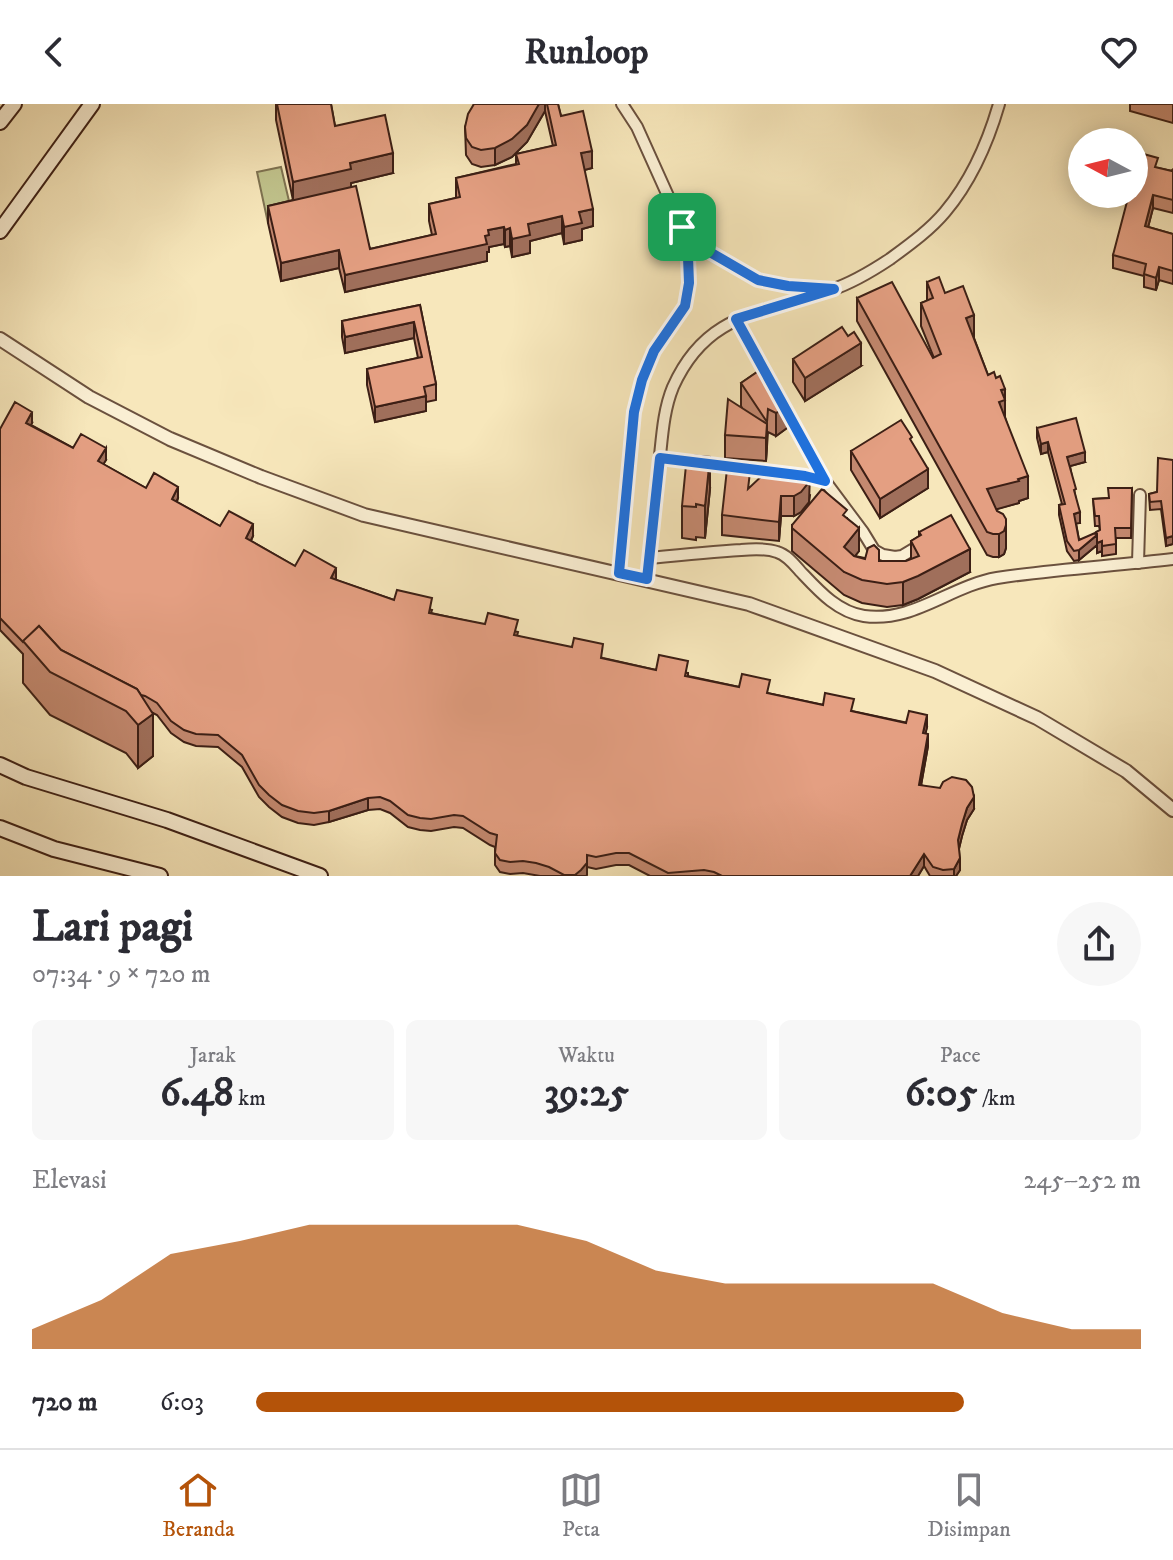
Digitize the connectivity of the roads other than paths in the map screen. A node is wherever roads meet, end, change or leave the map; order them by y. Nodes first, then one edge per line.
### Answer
1 (14, 104) edge
2 (92, 104) edge
3 (622, 104) edge
4 (630, 104) edge
5 (999, 104) edge
6 (0, 122) edge
7 (634, 122) junction
8 (682, 227) junction
9 (0, 231) edge
10 (834, 289) junction
11 (736, 319) junction
12 (0, 339) edge
13 (660, 458) junction
14 (791, 474) edge
15 (805, 476) edge
16 (825, 481) junction
17 (1140, 495) dead end
18 (926, 542) edge
19 (650, 558) junction
20 (1173, 559) edge
21 (1138, 563) junction
22 (619, 573) junction
23 (647, 579) junction
24 (0, 765) edge
25 (1173, 810) edge
26 (0, 828) edge
27 (160, 876) edge
28 (320, 876) edge

1 - 6 main road
2 - 9 main road
3 - 7 street
4 - 7 street
5 - 10 street
7 - 8 street
8 - 10 street
8 - 22 street
10 - 11 street
11 - 13 street
11 - 16 street
12 - 22 street
13 - 14 street
13 - 19 street
15 - 16 street
16 - 18 street
17 - 21 street
19 - 21 street
19 - 23 street
20 - 21 street
22 - 23 street
23 - 25 street
24 - 28 main road
26 - 27 main road

